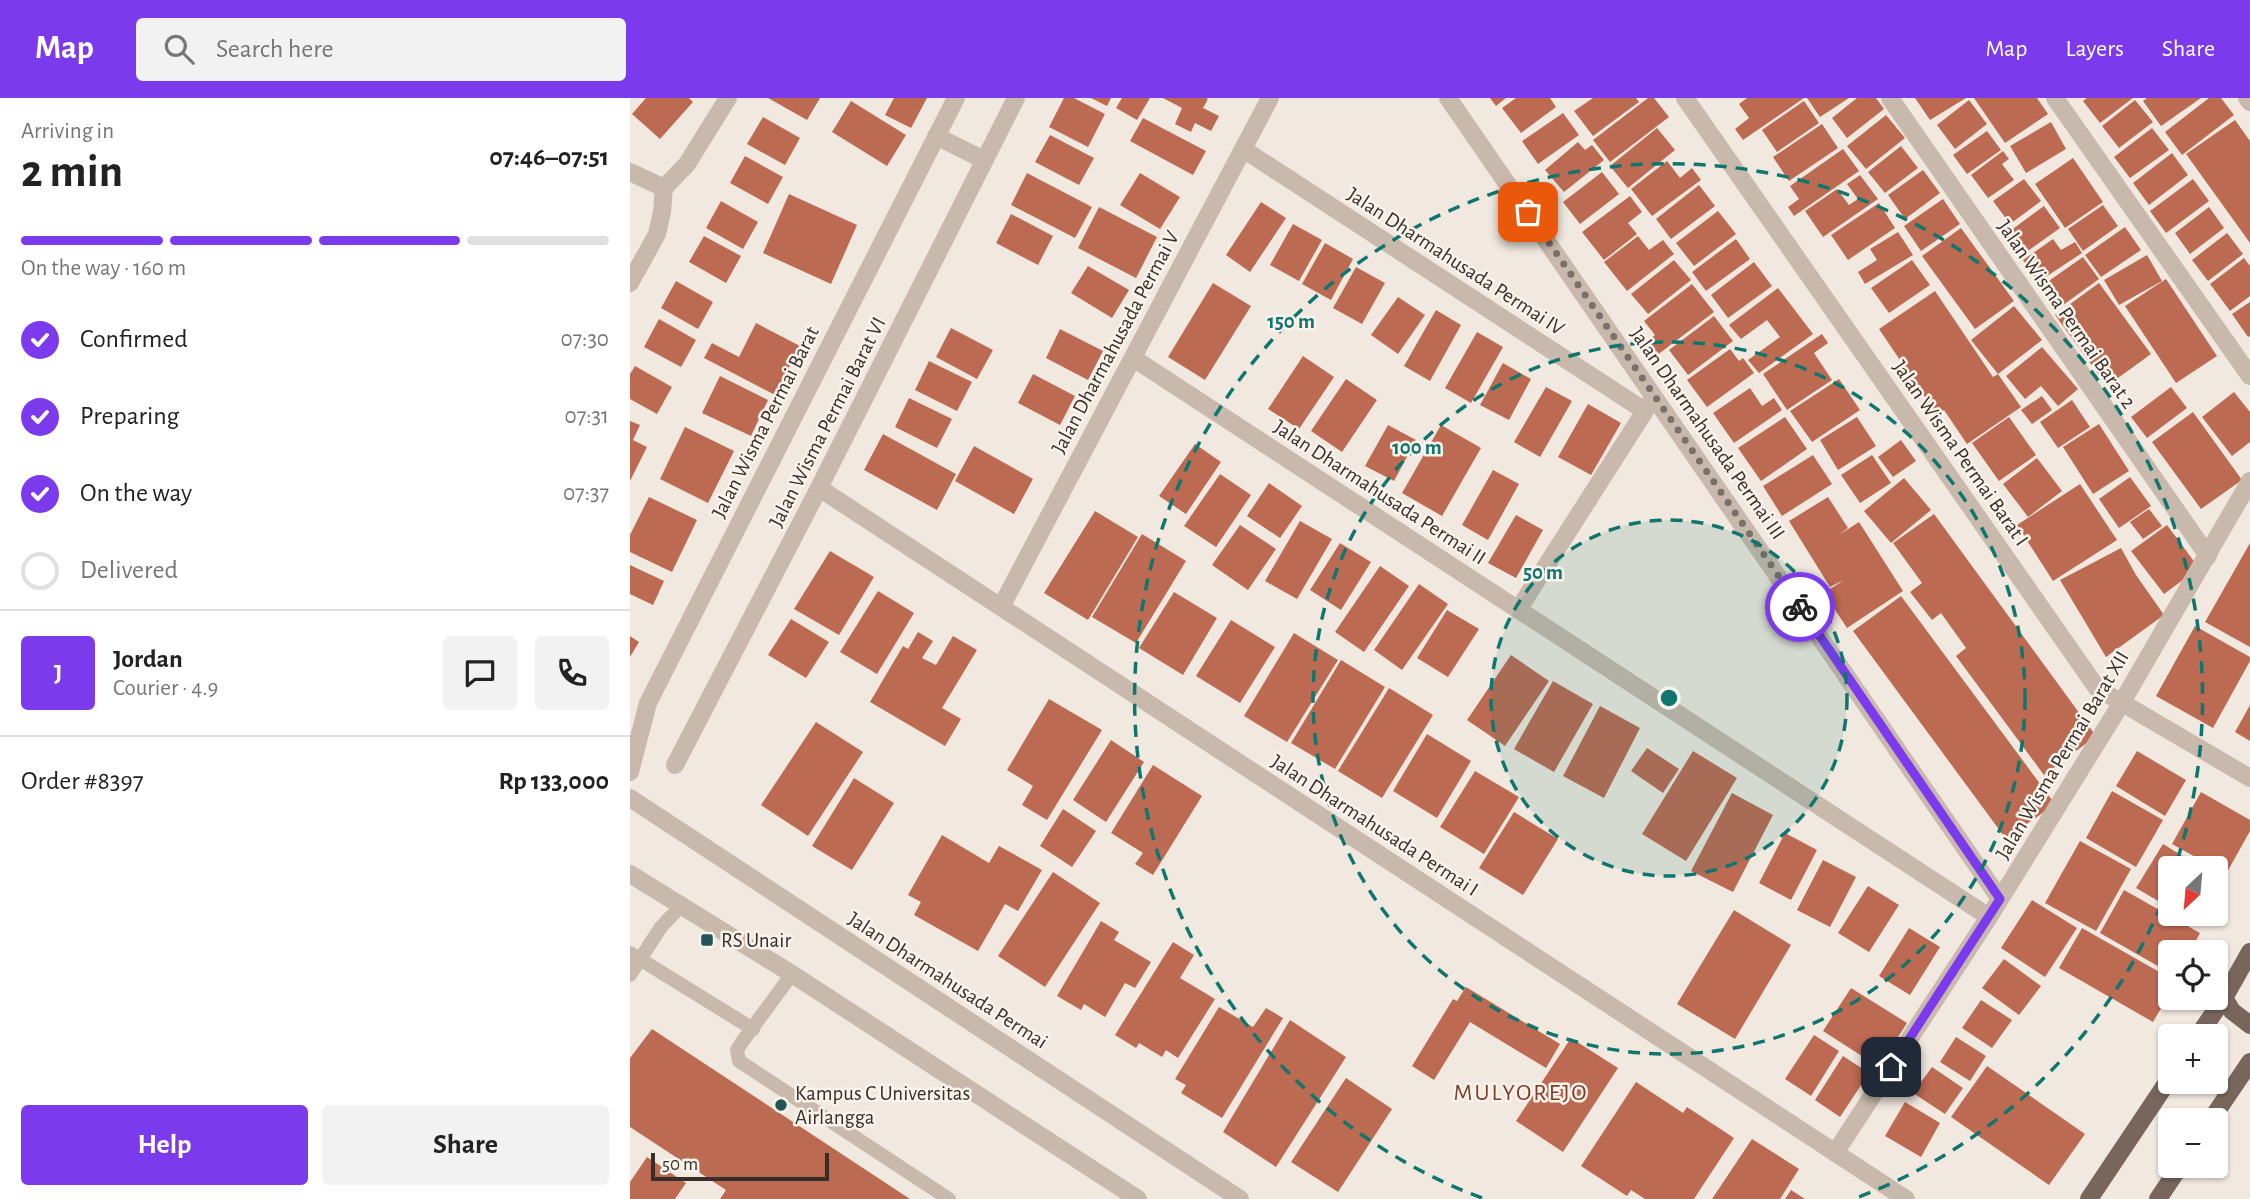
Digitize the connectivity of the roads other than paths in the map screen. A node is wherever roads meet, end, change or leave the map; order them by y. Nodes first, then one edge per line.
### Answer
1 (728, 98) edge
2 (957, 98) edge
3 (1016, 98) edge
4 (1270, 98) edge
5 (1448, 98) edge
6 (1685, 98) edge
7 (1890, 98) edge
8 (2055, 98) edge
9 (2247, 98) edge
10 (2250, 102) edge
11 (936, 136) junction
12 (1243, 149) junction
13 (984, 160) junction
14 (630, 172) edge
15 (664, 188) junction
16 (630, 283) edge
17 (1133, 358) junction
18 (2250, 376) edge
19 (1650, 403) junction
20 (2250, 481) edge
21 (819, 488) junction
22 (2208, 556) junction
23 (1001, 607) junction
24 (1518, 610) junction
25 (2121, 704) junction
26 (676, 765) dead end
27 (630, 772) edge
28 (2250, 778) edge
29 (630, 798) edge
30 (630, 874) edge
31 (2000, 899) junction
32 (680, 907) junction
33 (1989, 917) junction
34 (2250, 952) edge
35 (636, 956) edge
36 (792, 974) junction
37 (630, 975) edge
38 (2228, 991) edge
39 (2228, 1004) edge
40 (2250, 1025) edge
41 (753, 1028) junction
42 (2250, 1062) edge
43 (2159, 1094) edge
44 (2219, 1108) edge
45 (1835, 1153) junction
46 (2172, 1178) edge
47 (949, 1199) edge
48 (1139, 1199) edge
49 (1240, 1199) edge
50 (1906, 1199) edge
51 (2089, 1199) edge
52 (2158, 1199) edge

1 - 15 street
2 - 11 street, Jalan Wisma Permai Barat
3 - 13 street, Jalan Wisma Permai Barat VI
4 - 12 street, Jalan Dharmahusada Permai V
5 - 19 street, Jalan Dharmahusada Permai III
6 - 25 street, Jalan Wisma Permai Barat I
7 - 22 street, Jalan Wisma Permai Barat 2
8 - 18 street
9 - 10 street
11 - 13 street
11 - 27 street, Jalan Wisma Permai Barat
12 - 17 street, Jalan Dharmahusada Permai V
12 - 19 street, Jalan Dharmahusada Permai IV
13 - 21 street, Jalan Wisma Permai Barat VI
14 - 15 street
15 - 16 street
17 - 23 street, Jalan Dharmahusada Permai V
17 - 24 street, Jalan Dharmahusada Permai II
19 - 24 street
19 - 31 street, Jalan Dharmahusada Permai III
20 - 22 street, Jalan Wisma Permai Barat XII
21 - 23 street, Jalan Dharmahusada Permai I
21 - 26 street, Jalan Wisma Permai Barat VI
22 - 25 street, Jalan Wisma Permai Barat XII
23 - 45 street, Jalan Dharmahusada Permai I
24 - 33 street, Jalan Dharmahusada Permai II
25 - 28 street, Jalan Wisma Permai Barat I
25 - 31 street, Jalan Wisma Permai Barat XII
29 - 49 street, Jalan Dharmahusada Permai
30 - 32 street
31 - 33 street, Jalan Wisma Permai Barat XII
32 - 35 lane
32 - 36 street
33 - 45 street, Jalan Wisma Permai Barat XII
34 - 38 main road
35 - 37 lane
35 - 41 lane
36 - 41 lane
36 - 48 street
39 - 40 main road
41 - 47 lane
42 - 44 main road
43 - 51 main road
45 - 50 street, Jalan Dharmahusada Permai I
46 - 52 main road

